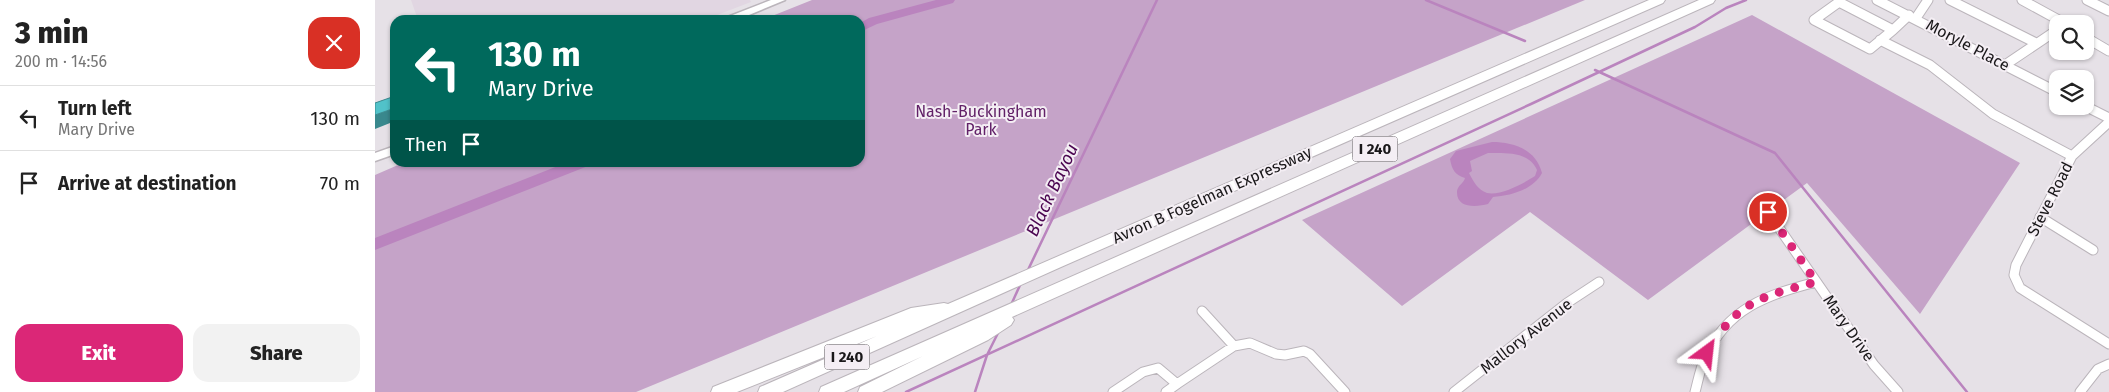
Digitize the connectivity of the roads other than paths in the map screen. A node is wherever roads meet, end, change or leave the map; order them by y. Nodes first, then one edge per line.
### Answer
1 (780, 0) edge
2 (1659, 0) edge
3 (1709, 0) edge
4 (1877, 0) edge
5 (1928, 0) edge
6 (1949, 0) edge
7 (2022, 0) edge
8 (2087, 0) edge
9 (2109, 11) edge
10 (742, 15) edge
11 (2050, 15) edge
12 (1912, 17) junction
13 (1893, 30) junction
14 (2049, 35) edge
15 (1880, 40) junction
16 (2094, 42) edge
17 (2036, 43) junction
18 (2109, 51) edge
19 (2005, 65) junction
20 (2049, 88) edge
21 (2094, 111) edge
22 (2109, 120) edge
23 (390, 152) edge
24 (2072, 156) junction
25 (375, 158) edge
26 (1768, 212) dead end
27 (2040, 217) junction
28 (2093, 250) dead end
29 (1599, 282) dead end
30 (1816, 282) junction
31 (960, 307) junction
32 (1202, 311) dead end
33 (958, 340) junction
34 (2109, 344) edge
35 (1234, 346) junction
36 (2109, 364) edge
37 (1177, 384) junction
38 (719, 392) edge
39 (766, 392) edge
40 (827, 392) edge
41 (866, 392) edge
42 (1113, 392) edge
43 (1166, 392) edge
44 (1345, 392) edge
45 (1454, 392) edge
46 (1695, 392) edge
47 (1898, 392) edge
48 (2080, 392) edge

1 - 10 main road
2 - 31 highway, Avron B Fogelman Expressway / I 240
3 - 33 highway, Avron B Fogelman Expressway / I 240
4 - 12 street, Moryle Place
5 - 12 street
6 - 17 street
7 - 11 street
8 - 9 street
12 - 13 street
12 - 19 street, Moryle Place
13 - 15 street
13 - 15 street
14 - 17 street
15 - 24 street
16 - 18 street
17 - 19 street
19 - 20 street, Moryle Place
21 - 22 street
22 - 24 street, Steve Road
23 - 25 main road
24 - 27 street, Steve Road
26 - 30 street, Mary Drive
27 - 28 street
27 - 34 street, Steve Road
29 - 45 street, Mallory Avenue
30 - 46 street
30 - 47 street, Mary Drive
31 - 38 highway
31 - 39 highway, Avron B Fogelman Expressway / I 240
32 - 35 street
33 - 40 highway, I 240
33 - 41 highway
35 - 37 street
35 - 44 street
36 - 48 street
37 - 42 street
37 - 43 street

